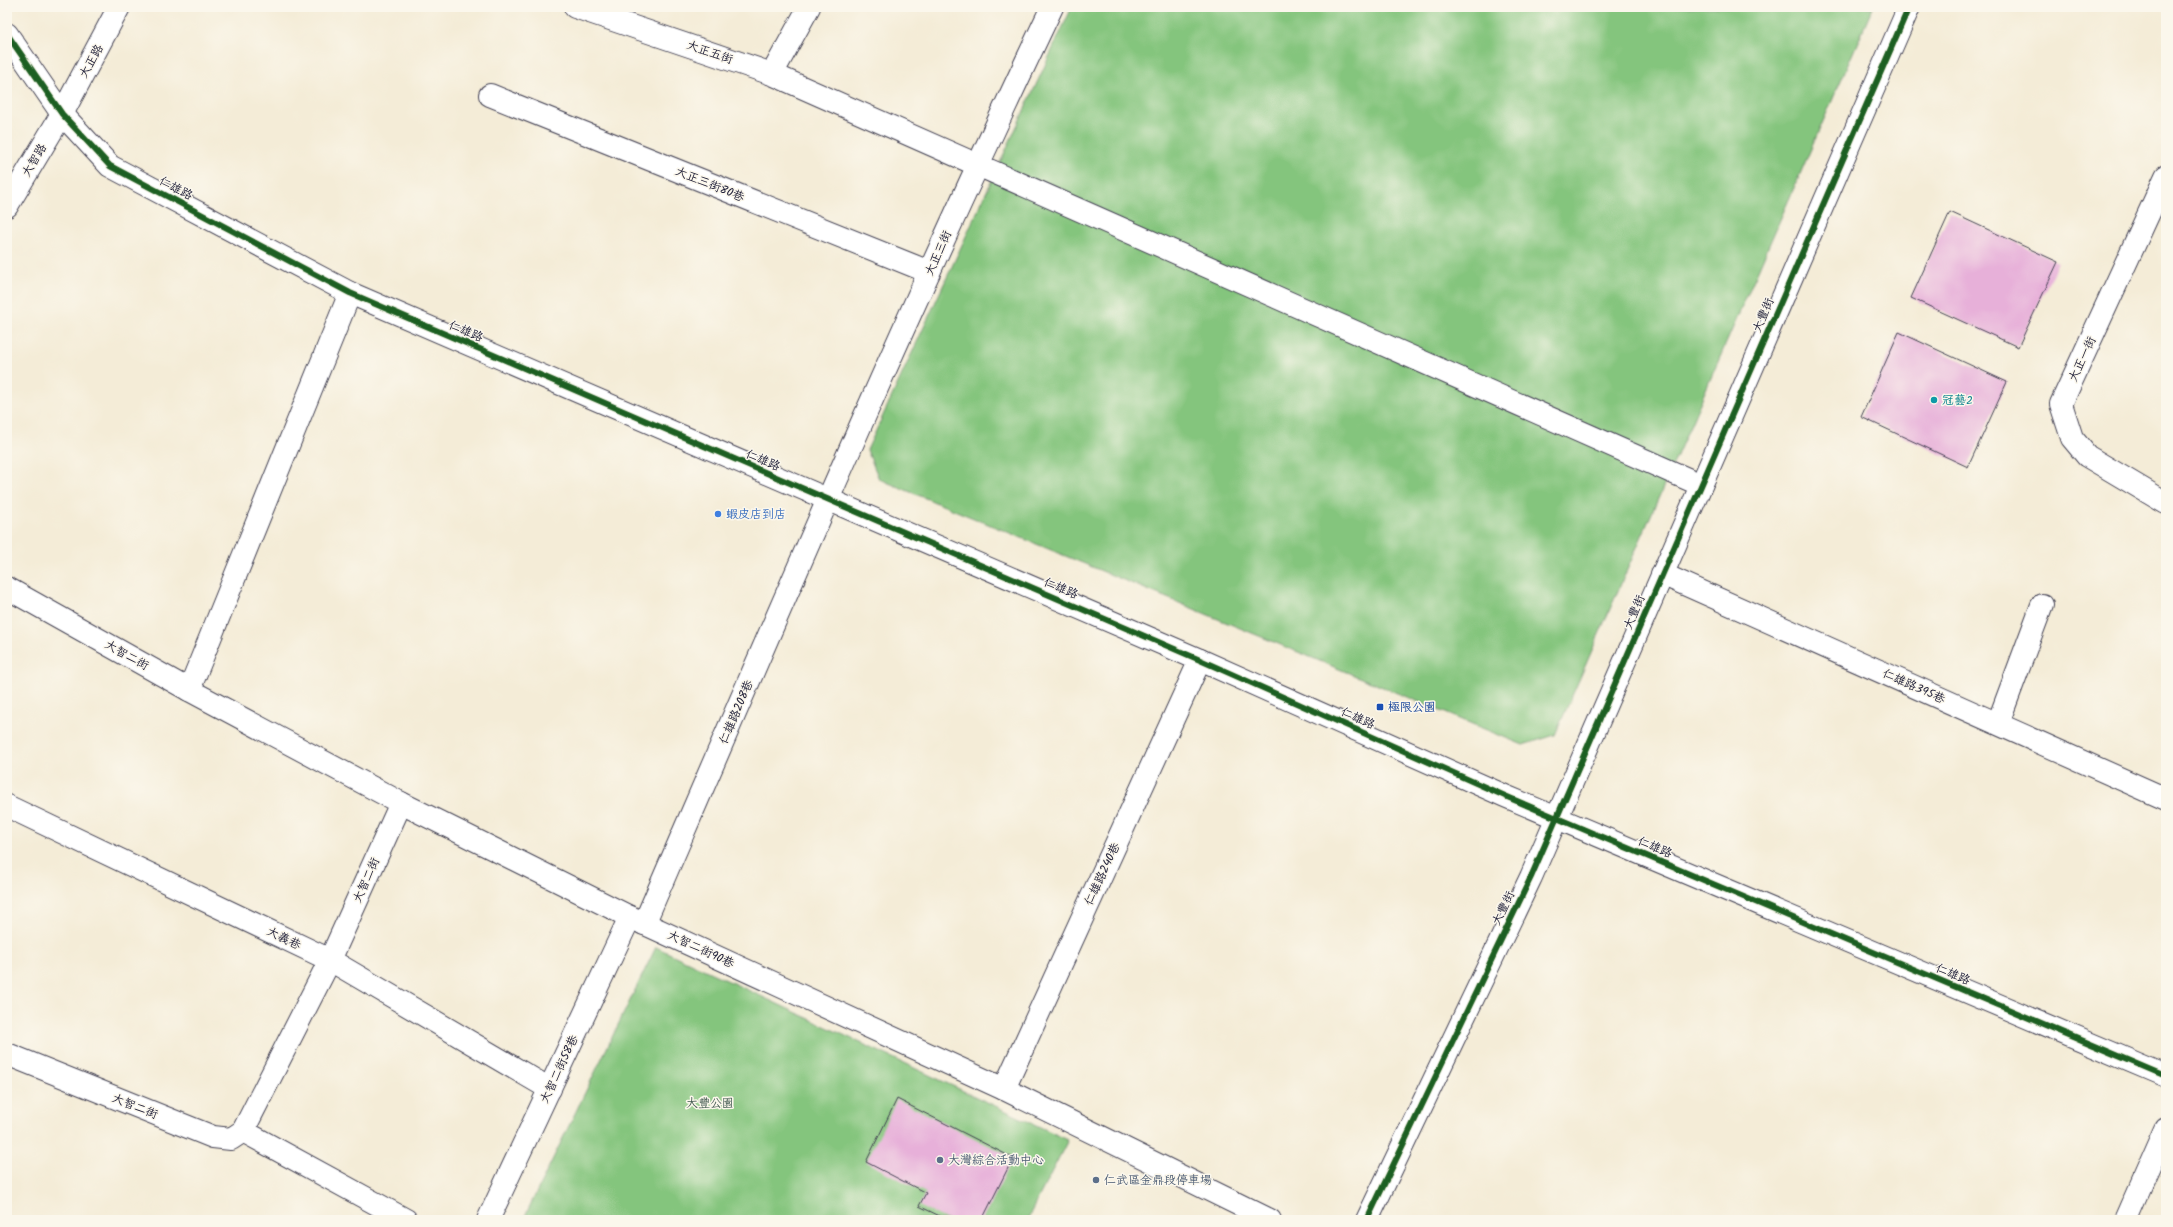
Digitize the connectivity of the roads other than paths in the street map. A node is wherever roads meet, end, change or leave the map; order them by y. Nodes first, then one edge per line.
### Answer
1 (119, 7) edge
2 (575, 7) edge
3 (809, 7) edge
4 (1052, 7) edge
5 (1909, 7) edge
6 (7, 34) edge
7 (772, 74) junction
8 (490, 95) dead end
9 (62, 114) junction
10 (977, 164) junction
11 (2166, 176) edge
12 (7, 206) edge
13 (929, 272) junction
14 (350, 293) junction
15 (1701, 485) junction
16 (827, 500) junction
17 (2166, 503) edge
18 (1662, 574) junction
19 (7, 588) edge
20 (2042, 605) dead end
21 (1200, 660) junction
22 (189, 690) junction
23 (1998, 723) junction
24 (2166, 799) edge
25 (401, 803) junction
26 (7, 806) edge
27 (1556, 818) junction
28 (637, 920) junction
29 (330, 960) junction
30 (7, 1054) edge
31 (2166, 1076) edge
32 (550, 1089) junction
33 (1004, 1089) junction
34 (2166, 1129) edge
35 (243, 1131) junction
36 (406, 1220) edge
37 (488, 1220) edge
38 (1270, 1220) edge
39 (1367, 1220) edge
40 (2126, 1220) edge

1 - 9 street, 大正路
2 - 7 street, 大正五街
3 - 7 street
4 - 10 street, 大正三街
5 - 15 street, 大豐街
6 - 9 street, 仁雄路
7 - 10 street, 大正五街
8 - 13 street, 大正三街80巷
9 - 12 street, 大智路
9 - 14 street, 仁雄路
10 - 13 street, 大正三街
10 - 15 street, 大正五街
11 - 17 street, 大正一街
13 - 16 street, 大正三街
14 - 16 street, 仁雄路
14 - 22 street
15 - 18 street, 大豐街
16 - 21 street, 仁雄路
16 - 28 street, 仁雄路208巷
18 - 23 street, 仁雄路395巷
18 - 27 street, 大豐街
19 - 22 street, 大智二街
20 - 23 street
21 - 27 street, 仁雄路
21 - 33 street, 仁雄路240巷
22 - 25 street, 大智二街
23 - 24 street, 仁雄路395巷
25 - 28 street, 大智二街90巷
25 - 29 street, 大智二街
26 - 29 street, 大義巷
27 - 31 street, 仁雄路
27 - 39 street, 大豐街
28 - 32 street, 大智二街58巷
28 - 33 street, 大智二街90巷
29 - 32 street, 大義巷
29 - 35 street, 大智二街
30 - 35 street, 大智二街
32 - 37 street, 大智二街58巷
33 - 38 street, 大智二街90巷
34 - 40 street
35 - 36 street

